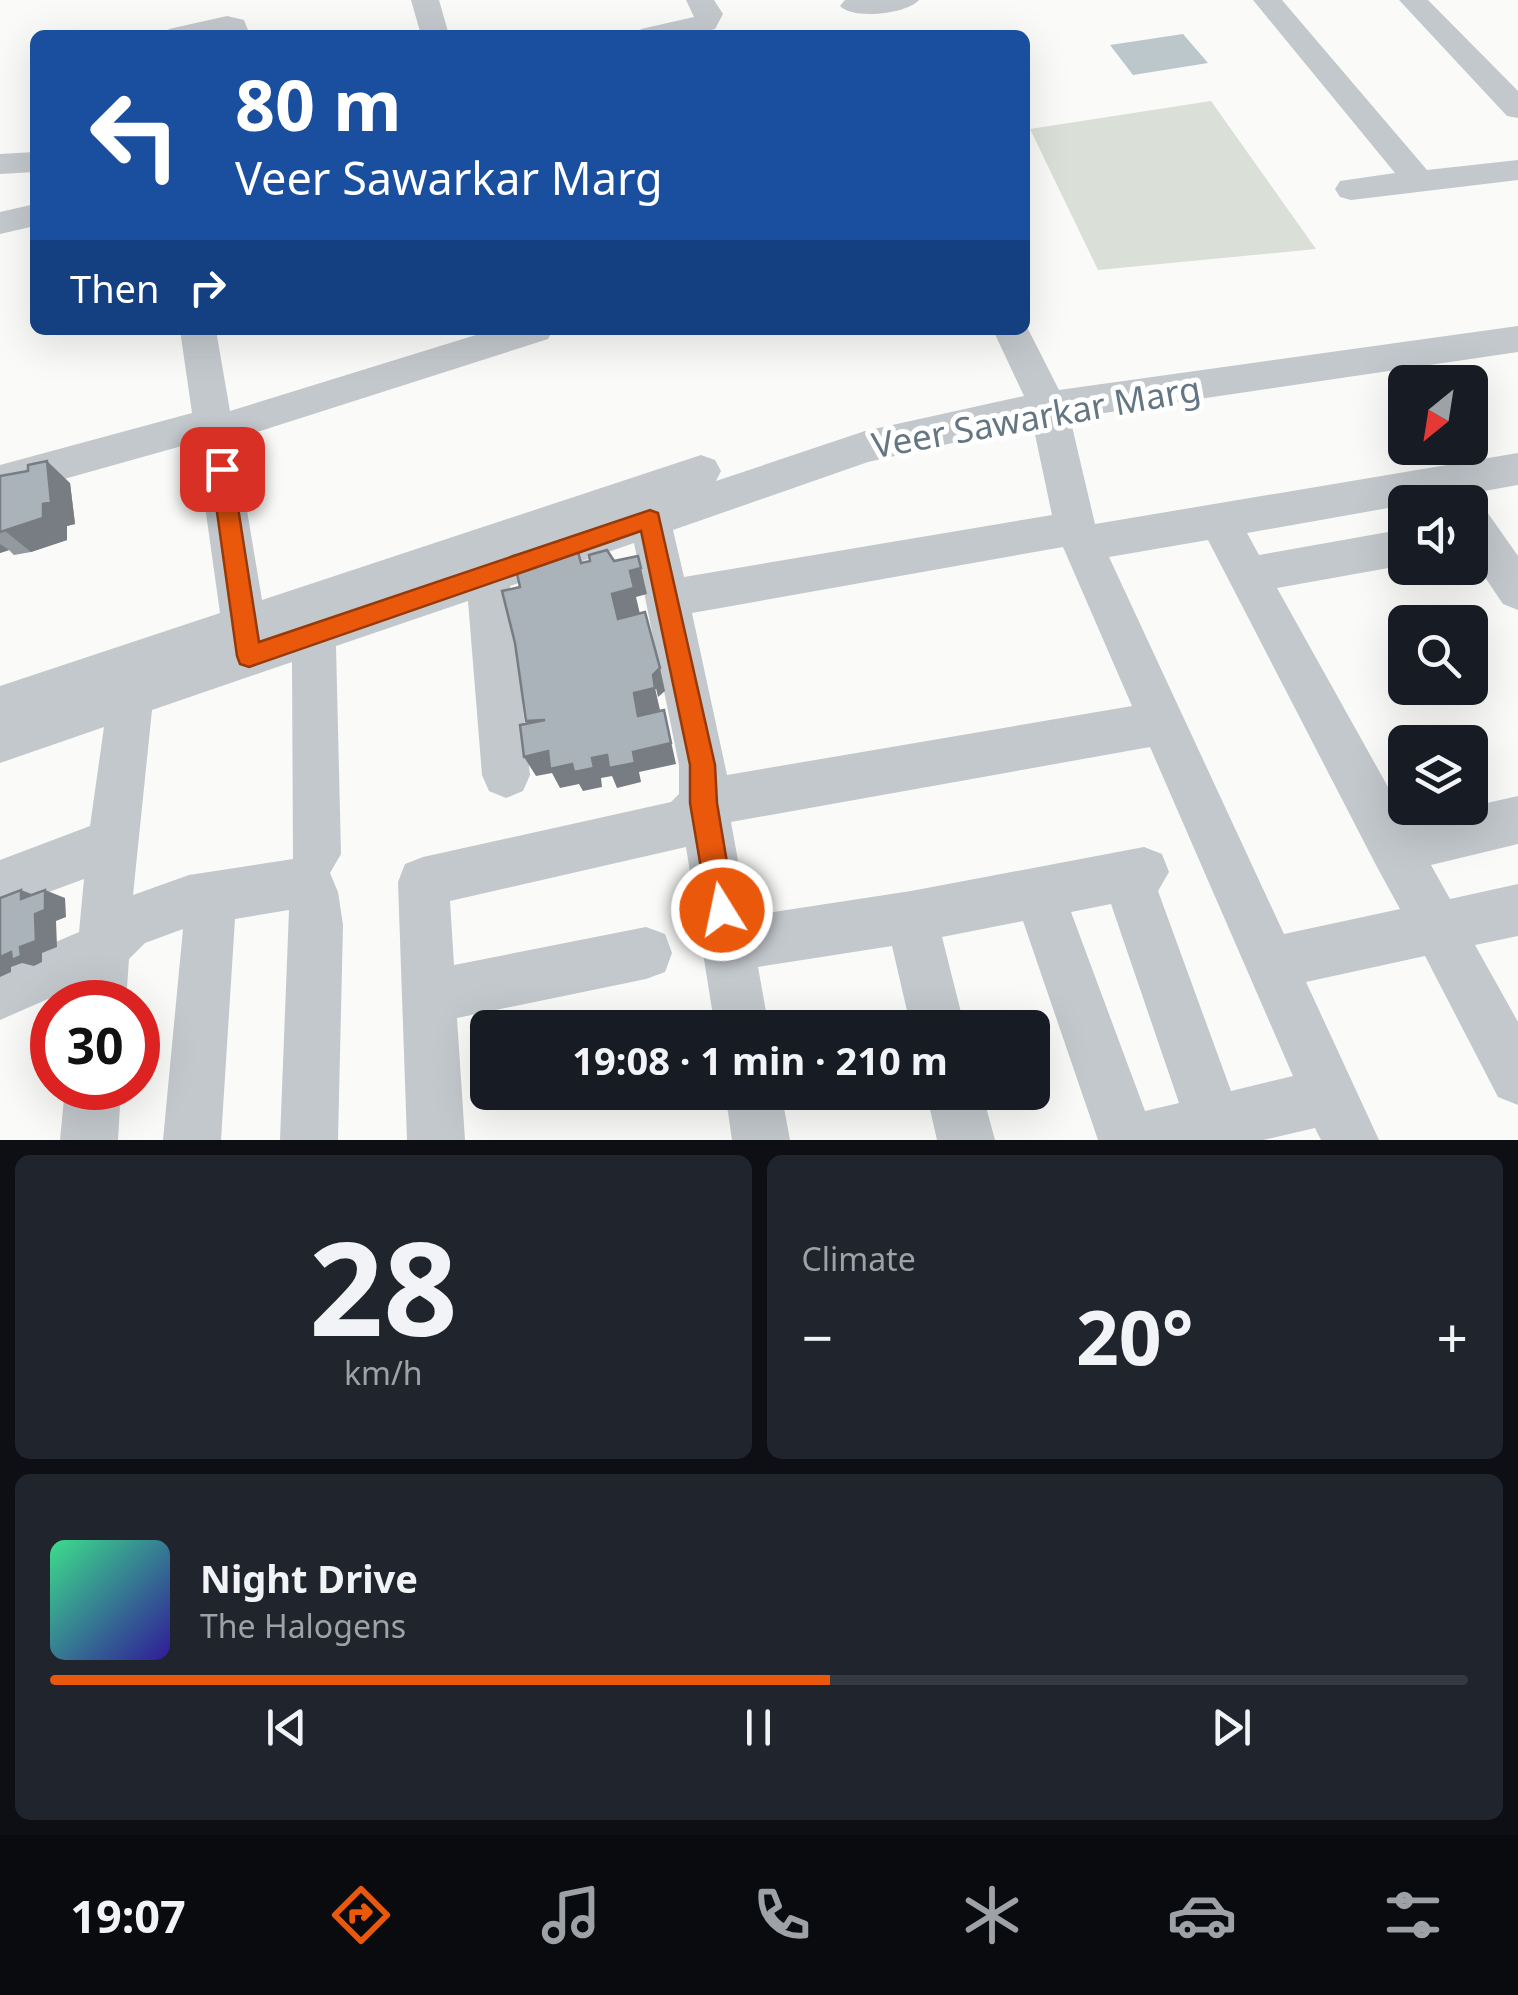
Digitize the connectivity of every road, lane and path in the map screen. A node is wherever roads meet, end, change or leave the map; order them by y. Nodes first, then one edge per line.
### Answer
1 (425, 0) edge
2 (700, 0) edge
3 (905, 0) edge
4 (1267, 0) edge
5 (1412, 0) edge
6 (853, 3) edge
7 (217, 21) edge
8 (193, 30) edge
9 (434, 30) edge
10 (671, 30) edge
11 (865, 30) edge
12 (1518, 108) edge
13 (30, 162) edge
14 (0, 164) edge
15 (1518, 170) edge
16 (1418, 181) junction
17 (1350, 189) dead end
18 (30, 216) edge
19 (0, 223) edge
20 (1518, 315) edge
21 (199, 335) edge
22 (518, 335) edge
23 (1013, 335) edge
24 (1518, 339) edge
25 (1042, 395) junction
26 (215, 426) junction
27 (1518, 469) edge
28 (0, 481) edge
29 (650, 519) junction
30 (1219, 521) junction
31 (1488, 526) edge
32 (1388, 531) edge
33 (1078, 536) junction
34 (1388, 550) edge
35 (487, 575) junction
36 (1248, 575) junction
37 (667, 599) junction
38 (314, 634) junction
39 (246, 641) junction
40 (131, 696) junction
41 (0, 707) edge
42 (1162, 723) junction
43 (0, 741) edge
44 (506, 775) dead end
45 (704, 803) junction
46 (1518, 820) edge
47 (112, 843) junction
48 (1396, 849) junction
49 (316, 854) dead end
50 (0, 886) edge
51 (1038, 892) junction
52 (210, 898) junction
53 (1518, 910) edge
54 (911, 916) junction
55 (1439, 929) junction
56 (728, 945) junction
57 (104, 948) junction
58 (646, 953) dead end
59 (1270, 963) junction
60 (102, 980) edge
61 (0, 993) edge
62 (428, 997) junction
63 (739, 1010) edge
64 (934, 1010) edge
65 (1516, 1069) edge
66 (756, 1110) edge
67 (958, 1110) edge
68 (1340, 1118) edge
69 (1214, 1123) junction
70 (192, 1140) edge
71 (309, 1140) edge
72 (436, 1140) edge
73 (761, 1140) edge
74 (966, 1140) edge
75 (1127, 1140) edge
76 (1142, 1140) edge

1 - 9 street
2 - 10 street
3 - 6 street
4 - 16 street
5 - 12 street
6 - 11 street
7 - 8 street
13 - 14 street
15 - 16 street
16 - 17 street
18 - 19 street
20 - 25 street, Veer Sawarkar Marg
21 - 26 street
22 - 26 street
23 - 25 street
24 - 25 street, Veer Sawarkar Marg
25 - 29 street, Veer Sawarkar Marg
25 - 33 street
25 - 39 street, Veer Sawarkar Marg
26 - 28 street
26 - 39 street
27 - 31 street
29 - 35 street, Veer Sawarkar Marg
29 - 37 street
30 - 32 street
30 - 33 street
30 - 36 street
33 - 37 street
33 - 42 street
34 - 36 street
35 - 38 street, Veer Sawarkar Marg
35 - 44 street
36 - 48 street
37 - 45 street
38 - 39 street, Veer Sawarkar Marg
38 - 49 street
39 - 40 street, Veer Sawarkar Marg
39 - 41 street, Veer Sawarkar Marg
40 - 43 street, Veer Sawarkar Marg
40 - 47 street
42 - 45 street
42 - 59 street
45 - 56 street
45 - 62 street
46 - 48 street
47 - 50 street
47 - 57 street
48 - 55 street
51 - 54 street
51 - 69 street
51 - 75 street
52 - 57 street
52 - 70 street
52 - 71 street
53 - 55 street
54 - 56 street
54 - 64 street
55 - 59 street
55 - 65 street
56 - 63 street
57 - 60 street
57 - 61 street
58 - 62 street
59 - 68 street
62 - 72 street
66 - 73 street
67 - 74 street
68 - 69 street
69 - 76 street

